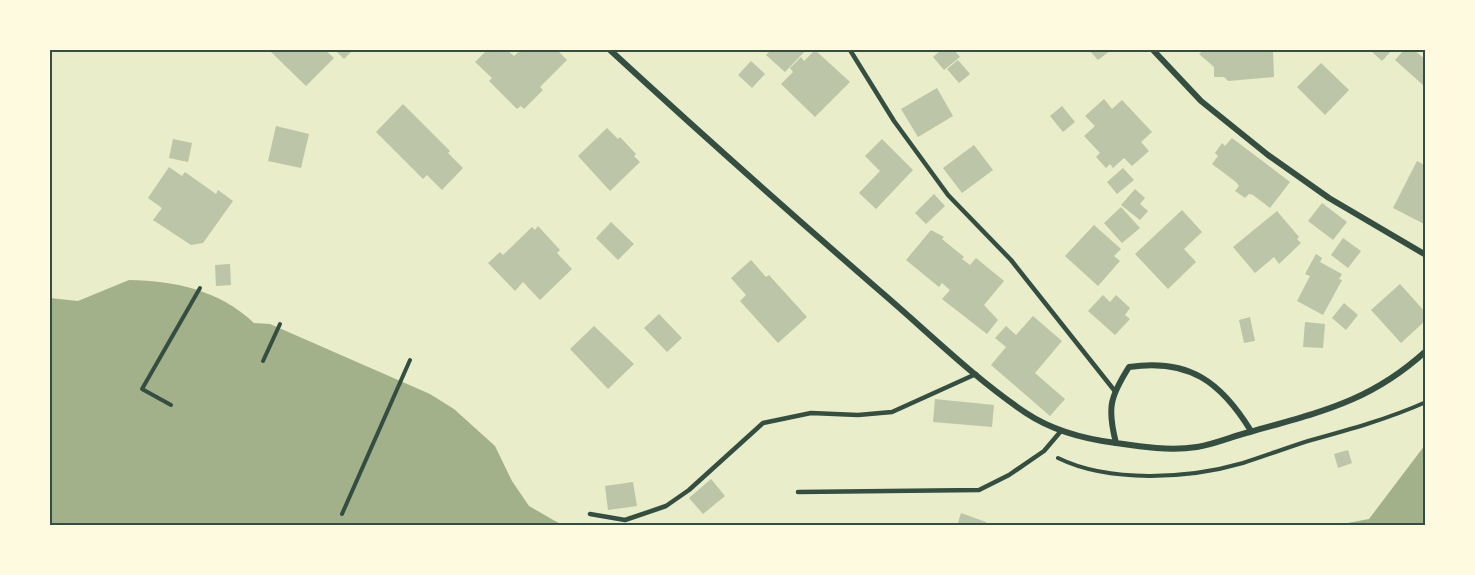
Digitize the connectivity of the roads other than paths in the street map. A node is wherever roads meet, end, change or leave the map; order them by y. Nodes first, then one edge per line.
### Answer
1 (610, 50) edge
2 (850, 50) edge
3 (1154, 50) edge
4 (1425, 255) edge
5 (1425, 351) edge
6 (976, 374) junction
7 (1114, 390) junction
8 (1061, 431) junction
9 (1251, 431) junction
10 (1116, 442) junction
11 (798, 492) dead end
12 (590, 514) dead end

1 - 6 street
2 - 7 lane
3 - 4 street
5 - 9 street
6 - 8 street
6 - 12 lane
7 - 9 street
7 - 10 street
8 - 10 street
8 - 11 lane
9 - 10 street

